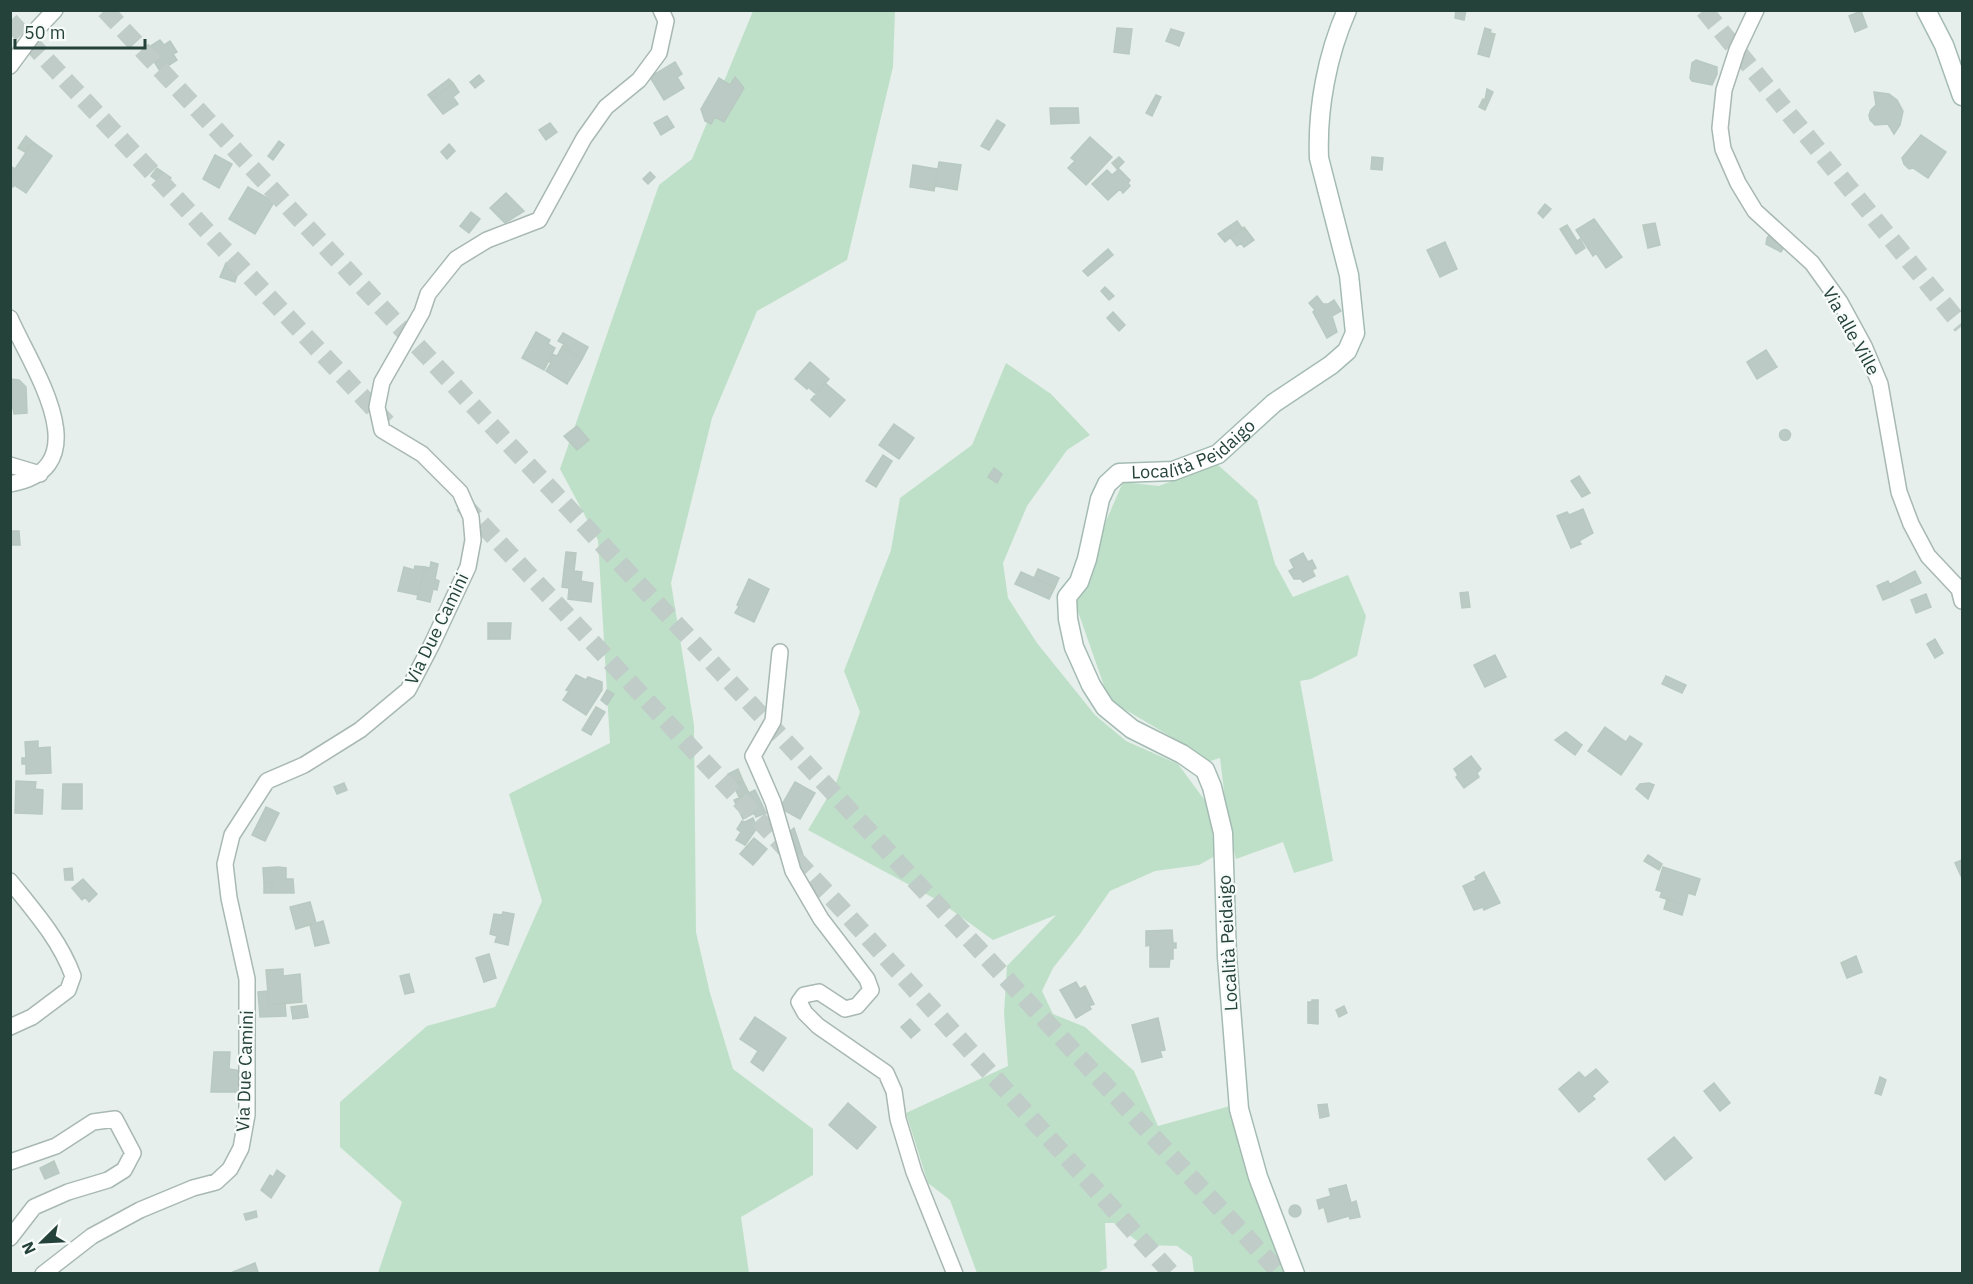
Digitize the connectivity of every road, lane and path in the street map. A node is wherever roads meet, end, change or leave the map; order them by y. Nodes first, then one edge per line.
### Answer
1 (54, 10) edge
2 (662, 10) edge
3 (1347, 10) edge
4 (1756, 10) edge
5 (1926, 10) edge
6 (10, 66) edge
7 (1962, 96) edge
8 (10, 318) edge
9 (10, 465) edge
10 (40, 474) junction
11 (10, 484) edge
12 (1962, 601) edge
13 (780, 652) dead end
14 (10, 880) edge
15 (10, 1027) edge
16 (10, 1162) edge
17 (10, 1238) edge
18 (43, 1274) edge
19 (955, 1274) edge
20 (1295, 1274) edge

1 - 6 street
2 - 18 street, Via Due Camini
3 - 20 street, Località Peidaigo
4 - 12 street, Via alle Ville
5 - 7 street
8 - 10 street
9 - 10 street
10 - 11 street
13 - 19 street
14 - 15 street
16 - 17 street

